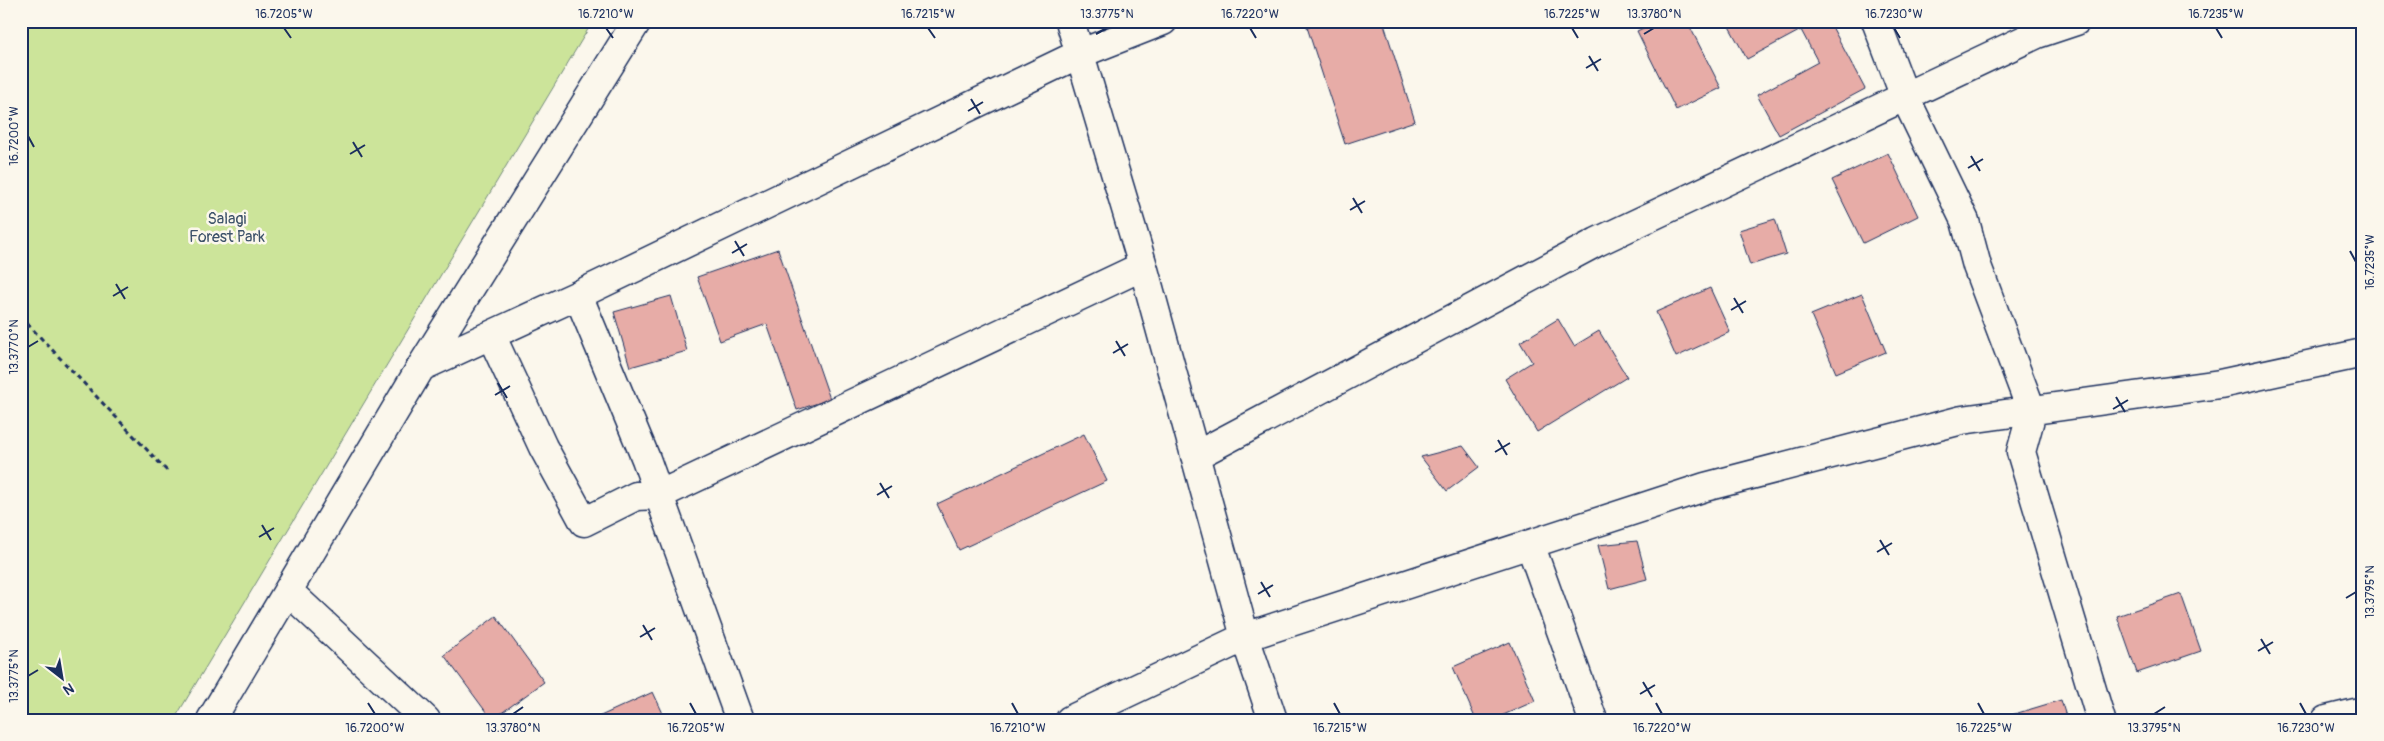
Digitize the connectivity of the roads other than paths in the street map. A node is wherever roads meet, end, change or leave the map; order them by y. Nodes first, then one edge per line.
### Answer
1 (637, 21) edge
2 (1070, 21) edge
3 (1164, 21) edge
4 (1876, 21) edge
5 (2076, 21) edge
6 (1079, 54) junction
7 (1905, 97) junction
8 (1143, 266) junction
9 (578, 295) junction
10 (491, 335) junction
11 (2363, 353) edge
12 (421, 368) junction
13 (2032, 412) junction
14 (1196, 456) junction
15 (659, 495) junction
16 (1530, 544) junction
17 (288, 591) junction
18 (1245, 637) junction
19 (2363, 711) edge
20 (211, 720) edge
21 (426, 720) edge
22 (740, 720) edge
23 (1070, 720) edge
24 (1273, 720) edge
25 (1593, 720) edge
26 (2101, 720) edge
27 (2326, 720) edge

1 - 12 street
2 - 6 street
3 - 6 street
4 - 7 street
5 - 7 street
6 - 8 street
6 - 9 street
7 - 13 street
7 - 14 street
8 - 14 street
8 - 15 street
9 - 10 street
9 - 15 street
10 - 12 street
10 - 15 street
11 - 13 street
12 - 17 street
13 - 16 street
13 - 26 street
14 - 18 street
15 - 22 street
16 - 18 street
16 - 25 street
17 - 20 street
17 - 21 street
18 - 23 street
18 - 24 street
19 - 27 street

